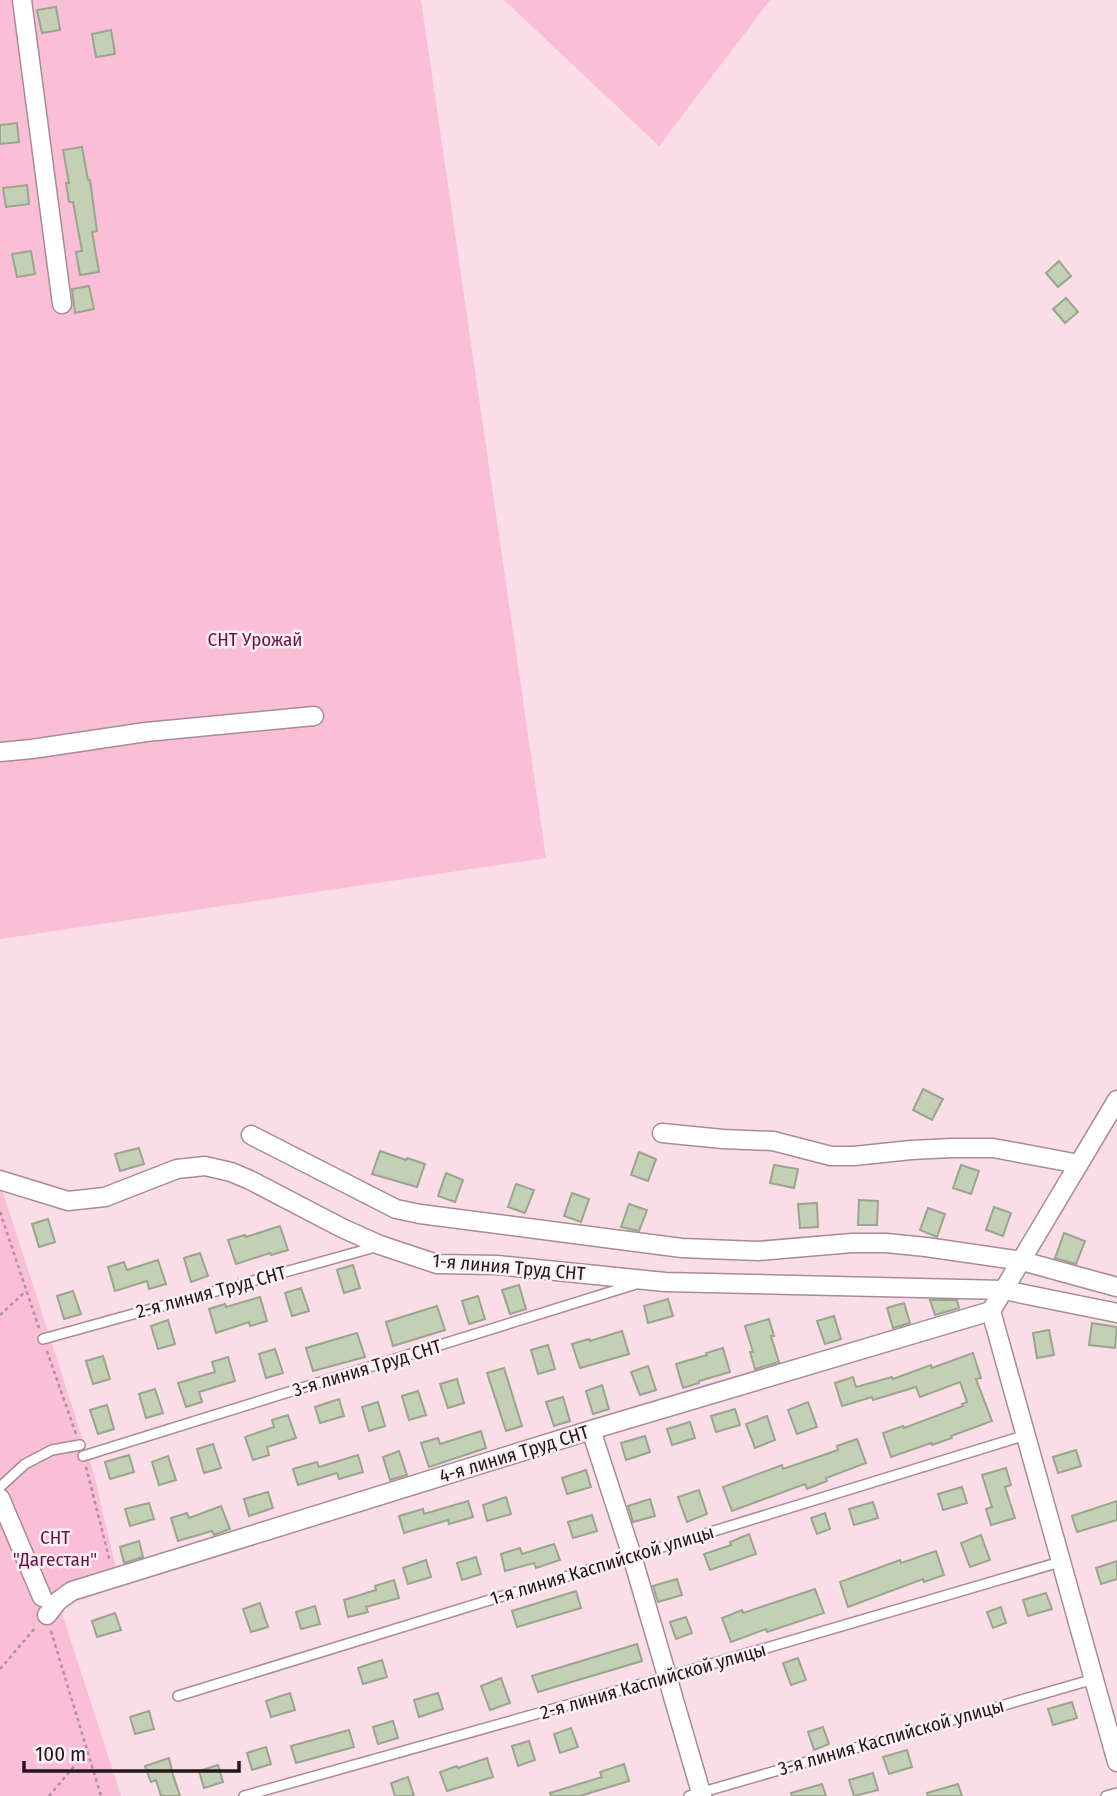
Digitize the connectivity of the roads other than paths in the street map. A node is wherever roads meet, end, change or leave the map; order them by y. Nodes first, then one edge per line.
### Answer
1 (22, 0) edge
2 (62, 304) dead end
3 (314, 716) dead end
4 (0, 752) edge
5 (1117, 1100) edge
6 (662, 1133) dead end
7 (251, 1135) dead end
8 (1079, 1164) junction
9 (0, 1180) edge
10 (380, 1245) junction
11 (1022, 1261) junction
12 (651, 1280) junction
13 (1117, 1287) edge
14 (1004, 1290) junction
15 (991, 1311) junction
16 (1117, 1313) edge
17 (43, 1339) road end
18 (591, 1430) junction
19 (1026, 1435) junction
20 (80, 1446) road end
21 (83, 1456) road end
22 (0, 1487) edge
23 (0, 1498) edge
24 (632, 1556) junction
25 (1060, 1562) junction
26 (667, 1677) junction
27 (1094, 1679) junction
28 (178, 1696) dead end
29 (1117, 1762) edge
30 (1117, 1793) edge
31 (697, 1795) edge
32 (244, 1796) edge
33 (1106, 1796) edge

1 - 2 street
3 - 4 street
5 - 8 street
6 - 8 street
7 - 11 street
8 - 11 street
9 - 10 street, 1-я линия Труд СНТ
10 - 12 street, 1-я линия Труд СНТ
10 - 17 lane, 2-я линия Труд СНТ
11 - 13 street
11 - 14 street
12 - 14 street, 1-я линия Труд СНТ
12 - 21 lane, 3-я линия Труд СНТ
14 - 15 street
14 - 16 street, 1-я линия Труд СНТ
15 - 18 street, 4-я линия Труд СНТ
15 - 19 street
18 - 23 street, 4-я линия Труд СНТ
18 - 24 street
19 - 24 lane, 1-я линия Каспийской улицы
19 - 25 street
20 - 22 lane
24 - 26 street
24 - 28 lane, 1-я линия Каспийской улицы
25 - 26 lane, 2-я линия Каспийской улицы
25 - 27 street
26 - 31 street
26 - 32 lane, 2-я линия Каспийской улицы
27 - 29 street
27 - 31 lane, 3-я линия Каспийской улицы
30 - 33 lane

